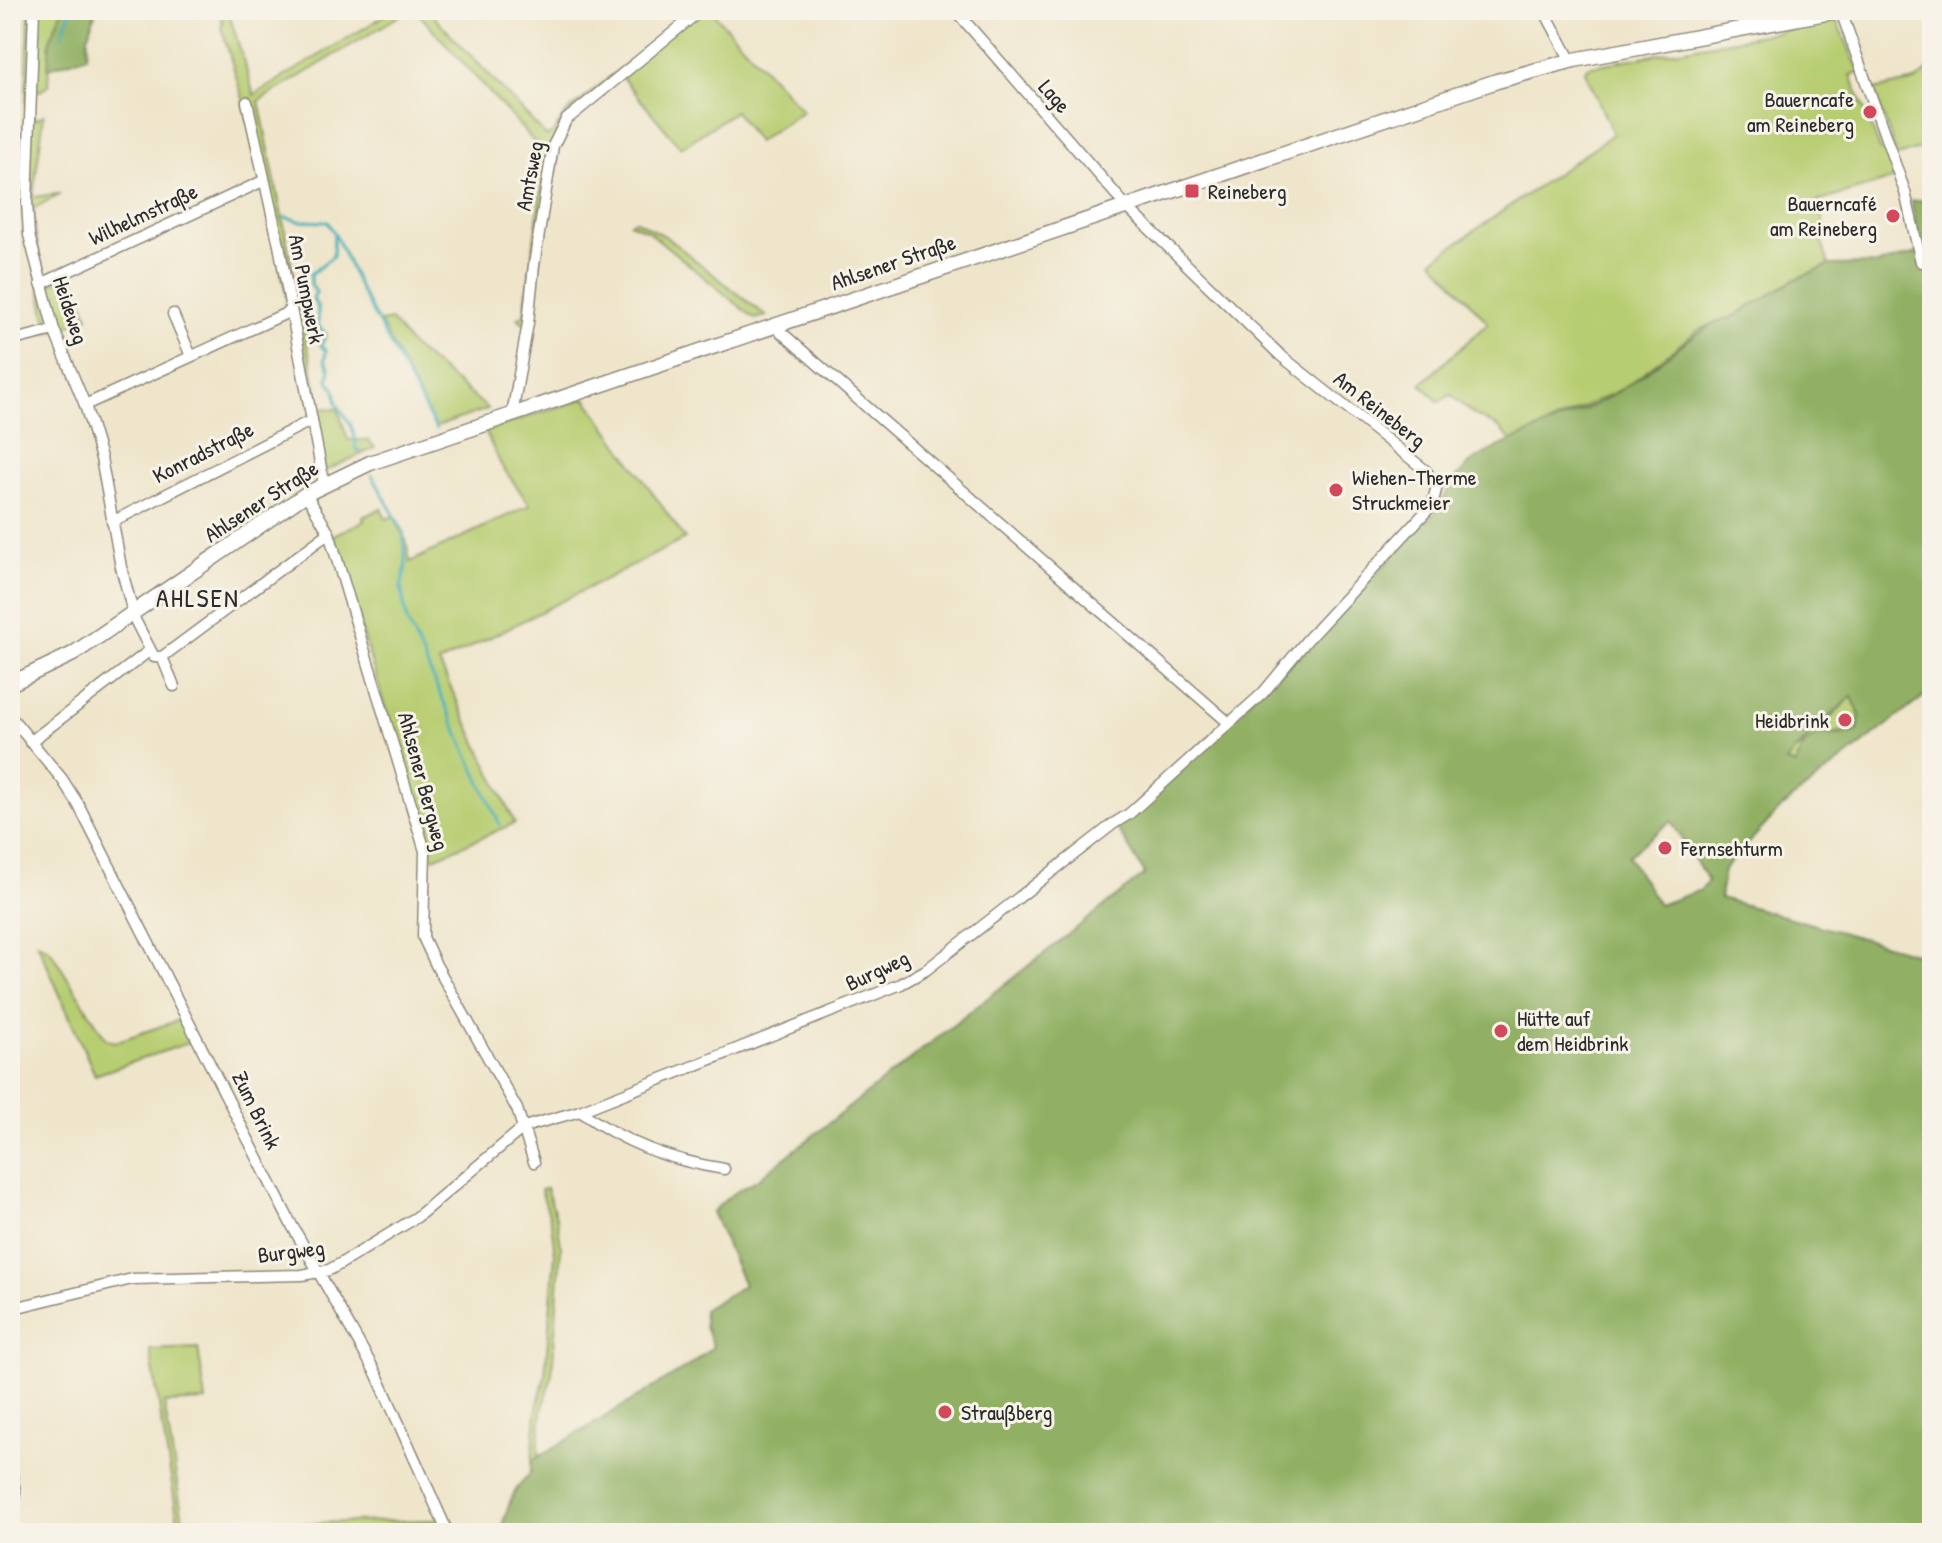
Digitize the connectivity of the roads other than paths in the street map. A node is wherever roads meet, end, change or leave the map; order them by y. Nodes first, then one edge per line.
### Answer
1 (34, 10) edge
2 (701, 10) edge
3 (955, 10) edge
4 (1544, 10) edge
5 (1838, 10) edge
6 (1571, 61) junction
7 (247, 102) dead end
8 (263, 181) junction
9 (1127, 207) junction
10 (1921, 262) dead end
11 (41, 284) junction
12 (291, 311) junction
13 (173, 314) dead end
14 (774, 326) junction
15 (54, 330) junction
16 (10, 341) edge
17 (191, 356) junction
18 (85, 405) junction
19 (512, 415) junction
20 (312, 420) junction
21 (324, 484) junction
22 (306, 494) junction
23 (112, 522) junction
24 (329, 533) junction
25 (134, 614) junction
26 (149, 651) junction
27 (162, 657) junction
28 (10, 684) edge
29 (174, 686) dead end
30 (10, 716) edge
31 (1229, 723) junction
32 (30, 742) junction
33 (1113, 824) joint
34 (580, 1111) junction
35 (524, 1127) junction
36 (534, 1162) dead end
37 (724, 1169) dead end
38 (318, 1272) junction
39 (10, 1309) edge
40 (10, 1465) edge
41 (10, 1505) edge
42 (448, 1533) edge

1 - 11 street, Heideweg
2 - 19 street, Amtsweg
3 - 9 street, Lage
4 - 6 street
5 - 6 main road, Ahlsener Straße
5 - 10 street
6 - 9 main road, Ahlsener Straße
7 - 8 street, Am Pumpwerk
8 - 11 street, Wilhelmstraße
8 - 12 street, Am Pumpwerk
9 - 14 main road, Ahlsener Straße
9 - 31 street, Am Reineberg
11 - 15 street, Heideweg
12 - 17 street
12 - 20 street, Am Pumpwerk
13 - 17 street
14 - 19 main road, Ahlsener Straße
14 - 31 street
15 - 16 street
15 - 18 street, Heideweg
17 - 18 street
18 - 23 street, Heideweg
19 - 21 main road, Ahlsener Straße
20 - 21 street, Am Pumpwerk
20 - 23 street, Konradstraße
21 - 22 main road, Ahlsener Straße
22 - 24 street, Ahlsener Bergweg
22 - 25 main road, Ahlsener Straße
23 - 25 street, Heideweg
24 - 27 street
24 - 35 street, Ahlsener Bergweg
25 - 26 street, Heideweg
25 - 28 main road, Ahlsener Straße
26 - 27 street
26 - 32 street
27 - 29 street
30 - 32 street, Zum Brink
31 - 33 street, Am Reineberg
32 - 38 street, Zum Brink
33 - 34 street, Burgweg
34 - 35 street, Burgweg
34 - 37 street
35 - 36 street, Ahlsener Bergweg
35 - 38 street, Burgweg
38 - 39 street, Burgweg
38 - 42 street, Zum Brink
40 - 41 street

